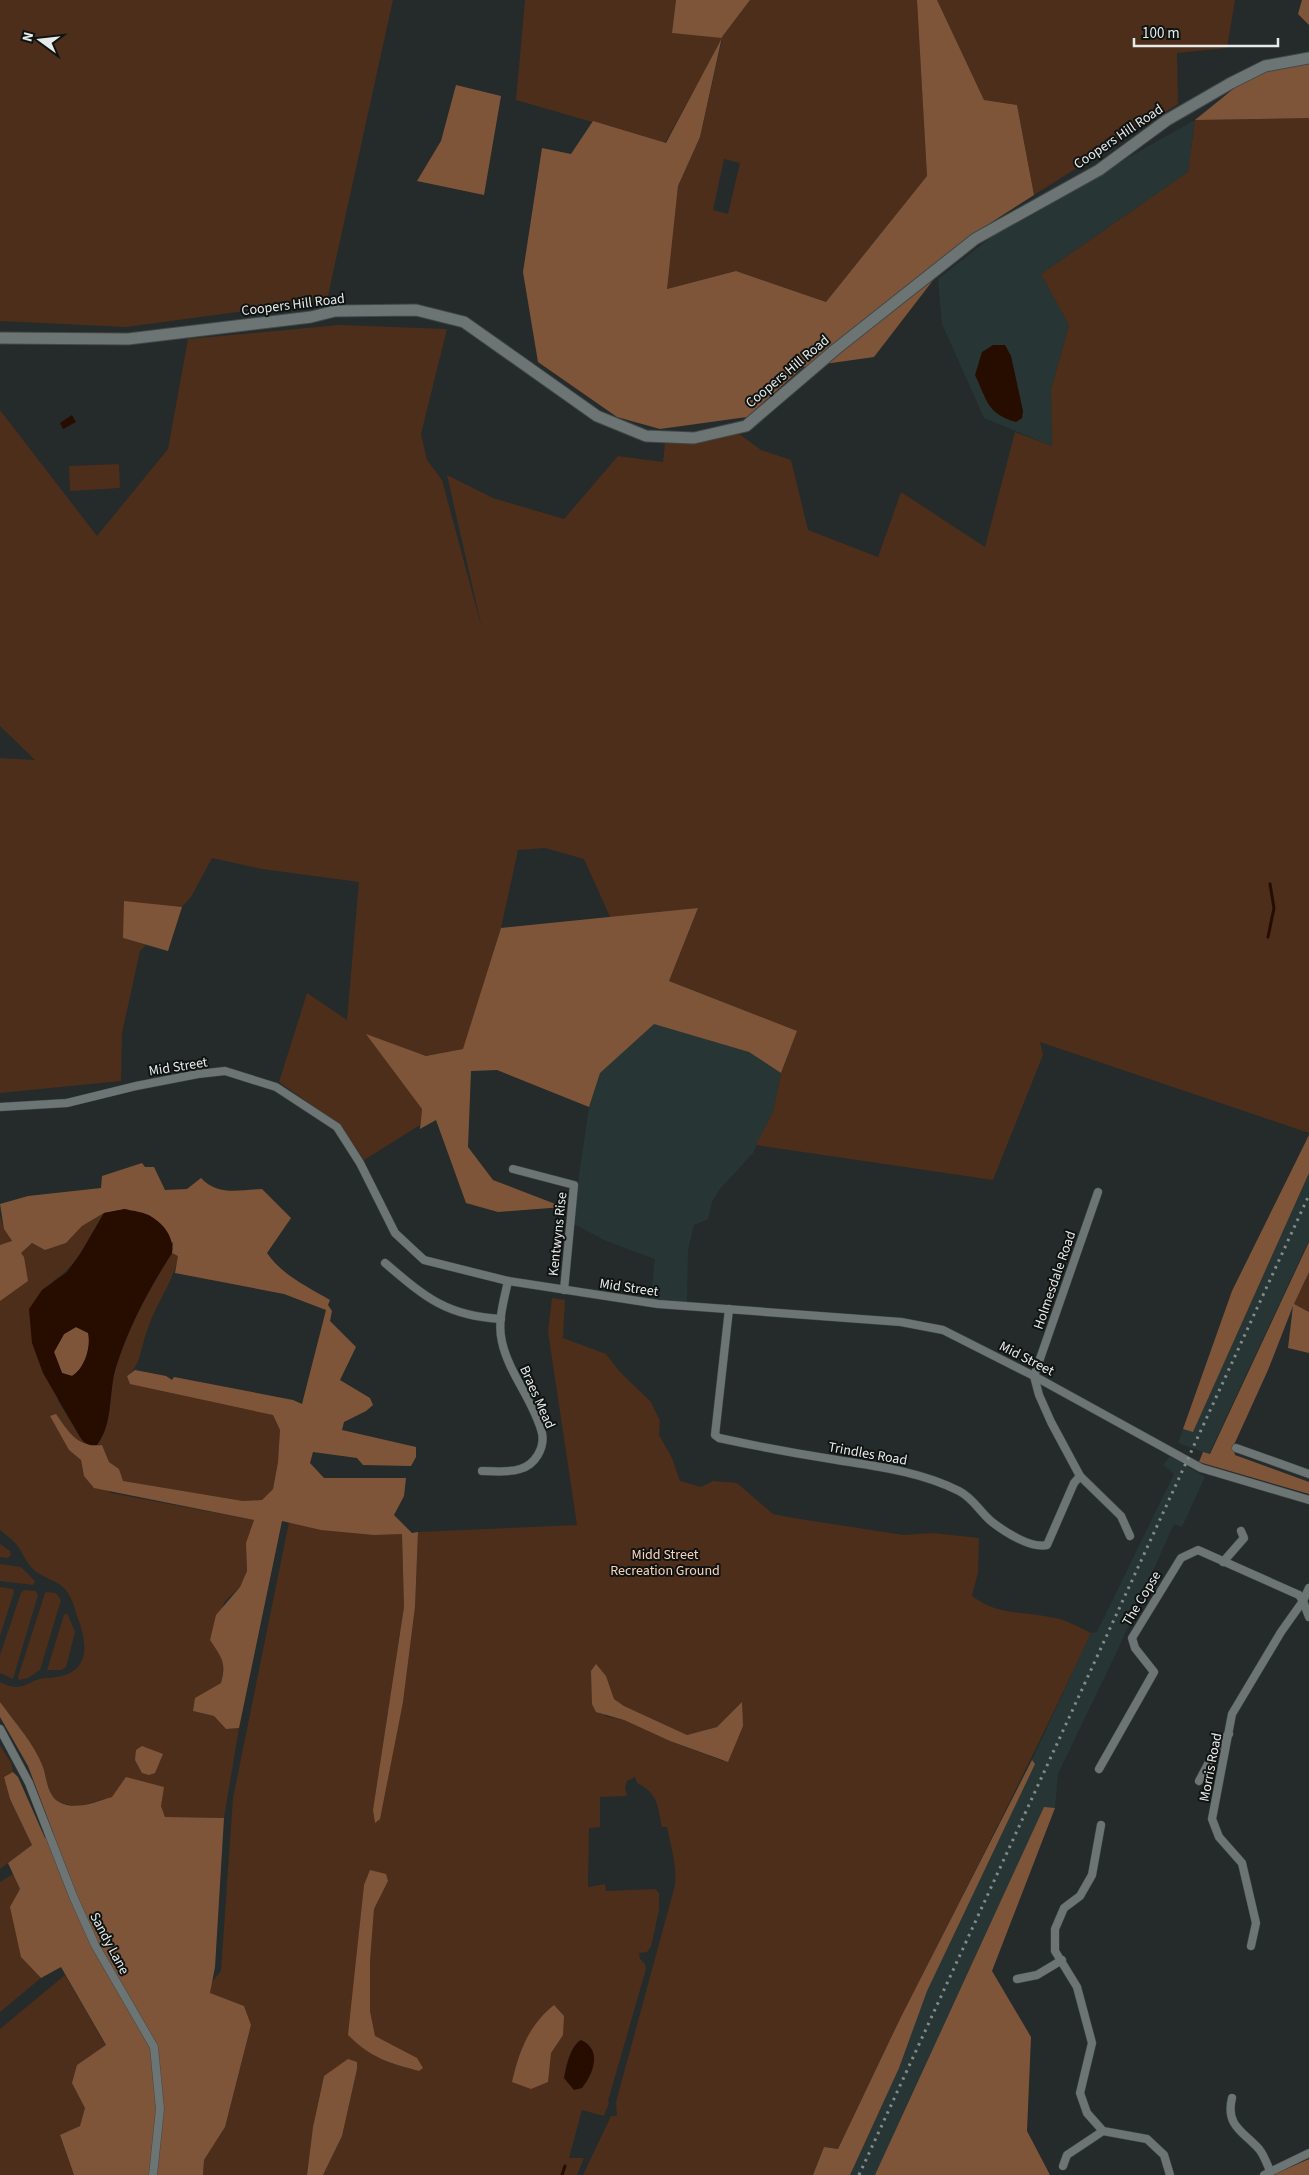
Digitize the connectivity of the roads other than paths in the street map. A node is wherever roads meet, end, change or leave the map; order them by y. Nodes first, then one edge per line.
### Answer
1 (1309, 58) edge
2 (0, 338) edge
3 (0, 1107) edge
4 (512, 1169) dead end
5 (1098, 1192) dead end
6 (385, 1263) dead end
7 (508, 1281) junction
8 (564, 1290) junction
9 (729, 1309) junction
10 (501, 1319) junction
11 (1034, 1376) junction
12 (1236, 1448) dead end
13 (482, 1471) dead end
14 (1309, 1474) edge
15 (1080, 1476) junction
16 (1309, 1500) edge
17 (1241, 1531) dead end
18 (1130, 1536) dead end
19 (1223, 1562) junction
20 (1309, 1588) edge
21 (1303, 1601) junction
22 (1309, 1616) edge
23 (0, 1729) edge
24 (1230, 1734) junction
25 (1099, 1768) dead end
26 (1199, 1781) dead end
27 (1101, 1824) dead end
28 (1251, 1946) dead end
29 (1062, 1960) junction
30 (1017, 1979) dead end
31 (1232, 2098) dead end
32 (1103, 2130) junction
33 (1309, 2153) edge
34 (1063, 2166) dead end
35 (1267, 2173) edge
36 (153, 2175) edge
37 (1170, 2175) edge

1 - 2 street, Coopers Hill Road
3 - 7 street, Mid Street
4 - 8 street, Kentwyns Rise
5 - 11 street, Holmesdale Road
6 - 10 street
7 - 8 street, Mid Street
7 - 10 street, Braes Mead
8 - 9 street, Mid Street
9 - 11 street, Mid Street
9 - 15 street, Trindles Road
10 - 13 street, Braes Mead
11 - 15 street
11 - 16 street, Mid Street
12 - 14 street
15 - 18 street
17 - 19 street
19 - 21 street
19 - 25 street, The Copse
20 - 21 street, Morris Road
21 - 22 street
21 - 24 street, Morris Road
23 - 36 street, Sandy Lane
24 - 26 street
24 - 28 street, Morris Road
27 - 29 street
29 - 30 street
29 - 32 street
31 - 35 street
32 - 34 street
32 - 37 street
33 - 35 street

